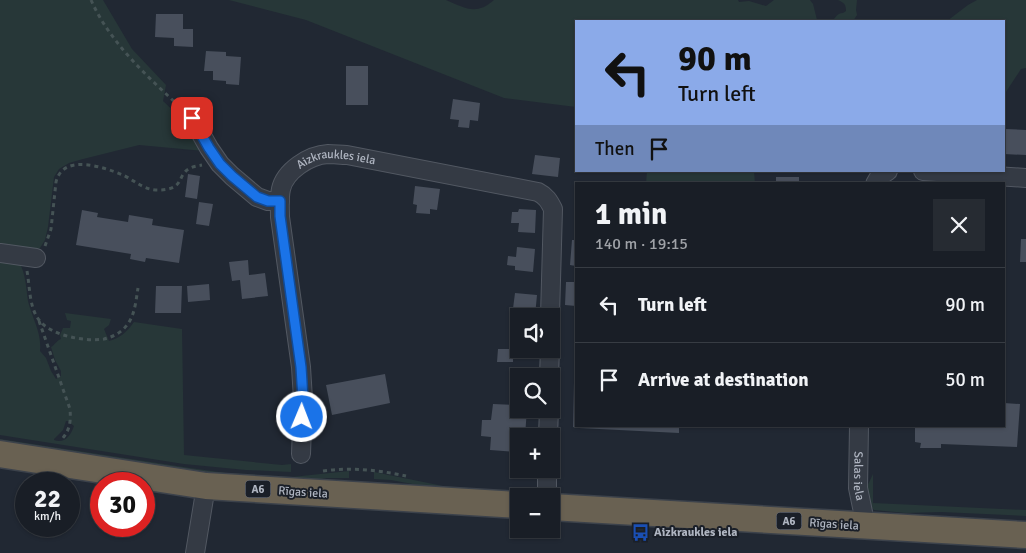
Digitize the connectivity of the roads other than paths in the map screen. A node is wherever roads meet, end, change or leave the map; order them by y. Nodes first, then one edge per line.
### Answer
1 (192, 118) road end
2 (886, 172) edge
3 (938, 172) edge
4 (1026, 178) edge
5 (876, 182) edge
6 (280, 201) junction
7 (0, 253) edge
8 (30, 257) road end
9 (550, 308) edge
10 (859, 427) edge
11 (0, 454) edge
12 (301, 454) dead end
13 (206, 486) junction
14 (510, 504) edge
15 (560, 508) edge
16 (863, 526) junction
17 (1026, 535) edge
18 (195, 553) edge

1 - 6 street
2 - 5 street
3 - 4 street
6 - 9 street, Aizkraukles iela
6 - 12 street, Aizkraukles iela
7 - 8 street
10 - 16 street, Salas iela
11 - 13 highway, Rīgas iela / A6
13 - 14 highway, Rīgas iela / A6
13 - 18 street
15 - 16 highway, Rīgas iela / A6
16 - 17 highway, Rīgas iela / A6

